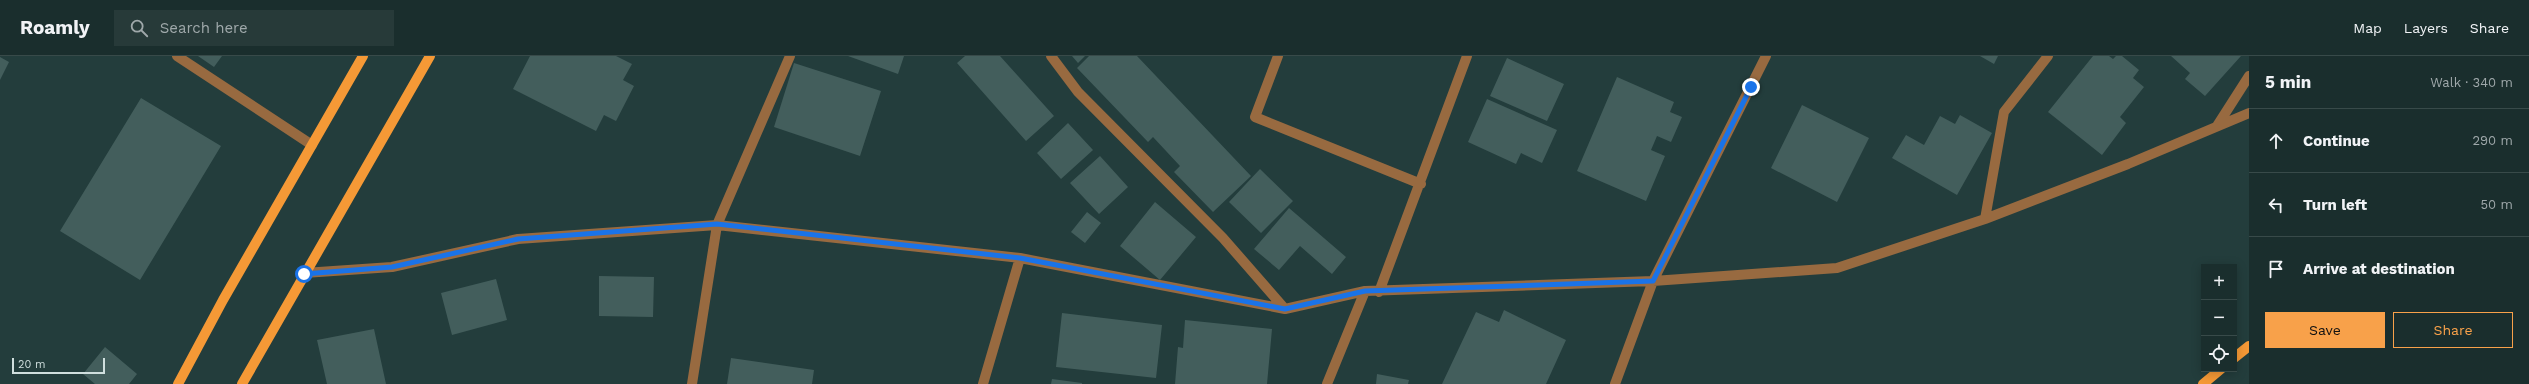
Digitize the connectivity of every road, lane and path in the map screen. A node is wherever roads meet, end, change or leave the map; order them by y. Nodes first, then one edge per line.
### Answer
1 (177, 56) edge
2 (364, 56) edge
3 (430, 56) edge
4 (790, 56) edge
5 (1051, 56) edge
6 (1278, 56) edge
7 (1467, 56) edge
8 (1766, 56) edge
9 (2048, 56) edge
10 (2249, 76) edge
11 (2249, 113) edge
12 (2217, 126) junction
13 (312, 145) junction
14 (1421, 184) junction
15 (1985, 219) junction
16 (717, 224) junction
17 (1020, 258) junction
18 (304, 274) junction
19 (1653, 281) junction
20 (1365, 291) junction
21 (1379, 292) junction
22 (1285, 309) junction
23 (2249, 346) edge
24 (2237, 356) edge
25 (2217, 372) edge
26 (178, 384) edge
27 (242, 384) edge
28 (692, 384) edge
29 (983, 384) edge
30 (1327, 384) edge
31 (1615, 384) edge
32 (2203, 384) edge

1 - 13 street
2 - 13 main road
3 - 18 main road
4 - 16 street
5 - 22 street
6 - 14 street
7 - 14 street
8 - 19 street
9 - 15 street
10 - 12 street
11 - 12 street
12 - 15 street
13 - 26 main road
14 - 21 street
15 - 19 street
16 - 17 street
16 - 18 street
16 - 28 street
17 - 22 street
17 - 29 street
18 - 27 main road
19 - 21 street
19 - 31 street
20 - 21 street
20 - 22 street
20 - 30 street
23 - 24 main road
25 - 32 main road

